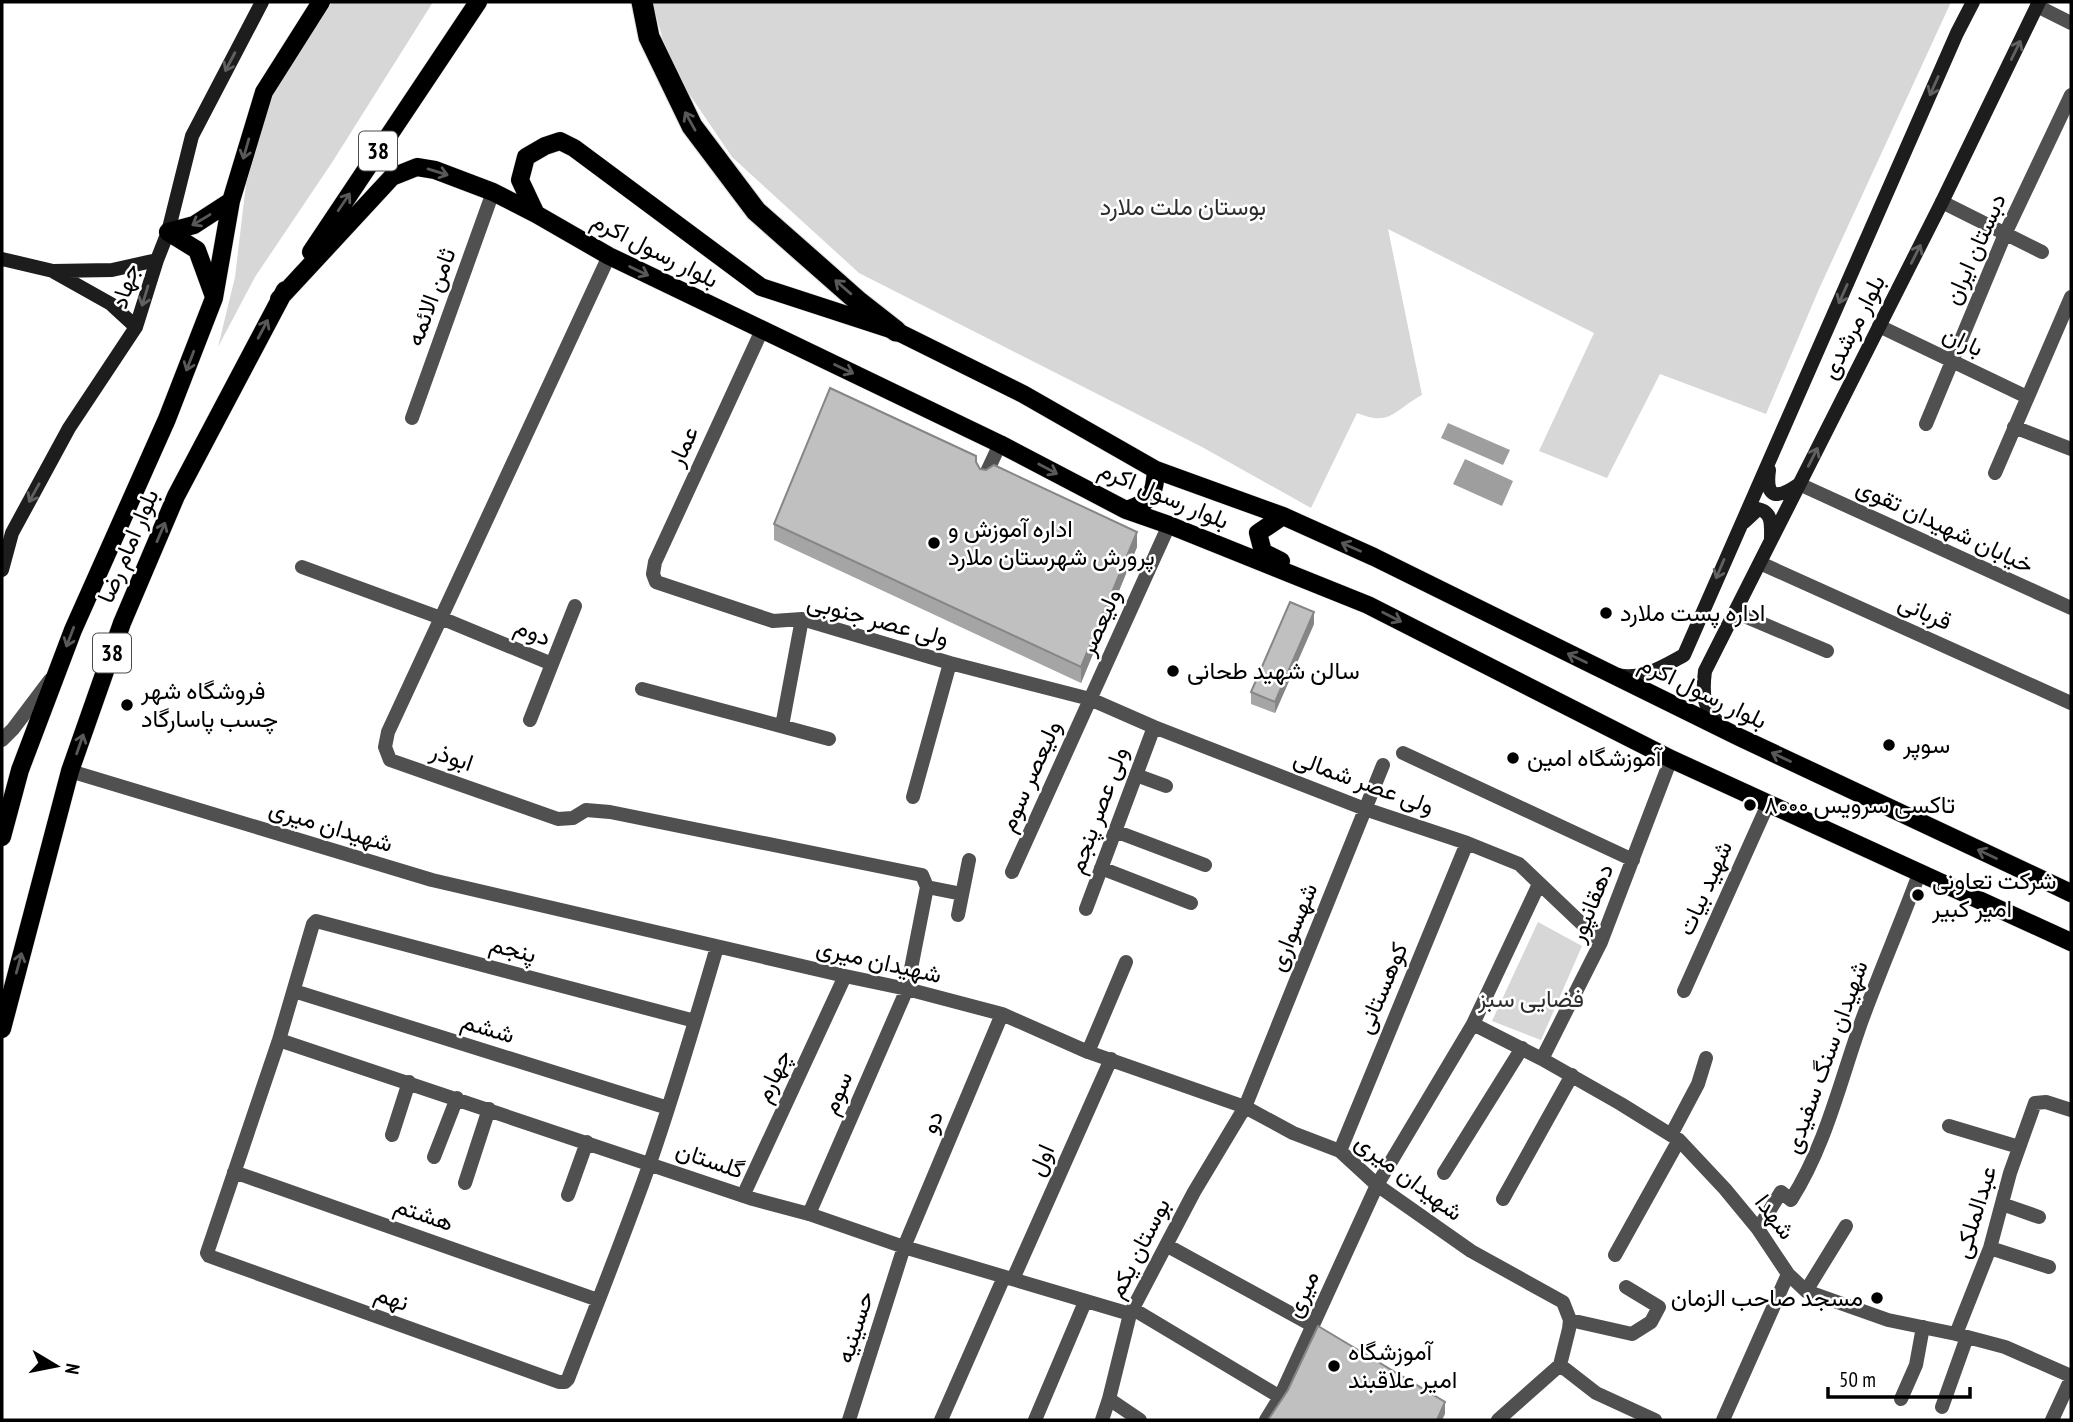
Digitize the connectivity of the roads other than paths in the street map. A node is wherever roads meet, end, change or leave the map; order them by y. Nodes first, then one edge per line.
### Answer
1 (262, 2) edge
2 (321, 2) edge
3 (478, 2) edge
4 (642, 2) edge
5 (1973, 2) edge
6 (2038, 4) edge
7 (2071, 23) edge
8 (2071, 95) edge
9 (2066, 118) edge
10 (493, 192) junction
11 (231, 201) junction
12 (1942, 202) junction
13 (536, 214) junction
14 (168, 232) junction
15 (2005, 234) junction
16 (2042, 252) dead end
17 (609, 256) junction
18 (2, 259) edge
19 (157, 260) junction
20 (53, 271) junction
21 (2071, 297) edge
22 (214, 298) junction
23 (279, 299) junction
24 (1879, 326) junction
25 (136, 327) junction
26 (762, 330) junction
27 (896, 331) junction
28 (1952, 361) junction
29 (2027, 397) junction
30 (412, 418) dead end
31 (1926, 424) dead end
32 (2014, 427) junction
33 (1000, 444) junction
34 (2071, 449) edge
35 (1772, 455) junction
36 (1156, 470) junction
37 (1995, 473) dead end
38 (985, 476) edge
39 (1800, 484) junction
40 (1126, 510) junction
41 (1283, 516) junction
42 (1169, 525) junction
43 (1739, 527) junction
44 (7, 531) edge
45 (1771, 540) junction
46 (1760, 563) junction
47 (302, 567) dead end
48 (2, 570) edge
49 (656, 582) joint
50 (1368, 605) junction
51 (575, 606) dead end
52 (2071, 608) edge
53 (1735, 612) junction
54 (441, 618) junction
55 (802, 619) junction
56 (1827, 651) dead end
57 (950, 663) junction
58 (552, 664) junction
59 (59, 667) junction
60 (1601, 670) junction
61 (642, 689) dead end
62 (1090, 699) junction
63 (2071, 703) edge
64 (530, 720) dead end
65 (782, 726) junction
66 (1154, 727) junction
67 (1739, 737) junction
68 (829, 739) dead end
69 (2, 740) edge
70 (1403, 753) dead end
71 (1671, 759) junction
72 (1383, 765) dead end
73 (71, 771) junction
74 (1136, 775) junction
75 (1166, 786) dead end
76 (913, 797) dead end
77 (1768, 804) junction
78 (1365, 809) junction
79 (1115, 831) junction
80 (2, 837) edge
81 (1467, 843) junction
82 (969, 860) dead end
83 (1633, 860) junction
84 (1205, 865) dead end
85 (1101, 868) junction
86 (1012, 872) dead end
87 (1919, 874) junction
88 (1539, 884) junction
89 (927, 887) junction
90 (2071, 893) edge
91 (962, 894) junction
92 (1191, 902) dead end
93 (1086, 909) dead end
94 (958, 915) dead end
95 (1601, 942) junction
96 (2071, 942) edge
97 (717, 947) junction
98 (1126, 962) dead end
99 (845, 976) junction
100 (907, 989) junction
101 (293, 991) junction
102 (1684, 991) dead end
103 (1002, 1014) junction
104 (695, 1021) junction
105 (1473, 1024) junction
106 (2, 1029) edge
107 (279, 1040) junction
108 (1522, 1048) junction
109 (1088, 1052) junction
110 (1111, 1059) junction
111 (1542, 1059) junction
112 (1706, 1059) dead end
113 (1572, 1076) junction
114 (409, 1082) junction
115 (457, 1098) junction
116 (1245, 1107) junction
117 (668, 1108) junction
118 (489, 1109) junction
119 (2071, 1110) edge
120 (1950, 1126) dead end
121 (392, 1135) dead end
122 (1675, 1138) junction
123 (587, 1142) junction
124 (2019, 1147) junction
125 (1340, 1151) junction
126 (434, 1157) dead end
127 (650, 1163) junction
128 (234, 1172) junction
129 (1444, 1173) dead end
130 (465, 1183) dead end
131 (1377, 1185) junction
132 (568, 1195) dead end
133 (743, 1196) junction
134 (1503, 1199) dead end
135 (2002, 1204) junction
136 (809, 1214) junction
137 (2039, 1217) dead end
138 (1846, 1226) dead end
139 (1758, 1229) junction
140 (1166, 1245) junction
141 (904, 1247) junction
142 (1990, 1248) junction
143 (1615, 1255) dead end
144 (2049, 1267) dead end
145 (1788, 1274) junction
146 (1008, 1278) junction
147 (1626, 1287) dead end
148 (1806, 1291) junction
149 (598, 1300) junction
150 (1085, 1302) junction
151 (1131, 1312) junction
152 (1570, 1320) junction
153 (1312, 1325) junction
154 (1923, 1327) junction
155 (1961, 1336) junction
156 (1559, 1365) junction
157 (2071, 1377) edge
158 (1280, 1397) junction
159 (1109, 1399) junction
160 (1901, 1399) dead end
161 (1942, 1407) dead end
162 (1649, 1419) edge
163 (849, 1420) edge
164 (942, 1420) edge
165 (1035, 1420) edge
166 (1102, 1420) edge
167 (1140, 1420) edge
168 (1266, 1420) edge
169 (1498, 1420) edge
170 (1723, 1420) edge
171 (2052, 1420) edge

1 -> 14 main road, جهاد
2 -> 11 main road, 38
23 -> 3 main road, 38
27 -> 4 highway
5 -> 35 main road, بلوار مرشدی
6 - 7 street
12 -> 6 main road, بلوار مرشدی
8 - 9 street, دبستان ایران
9 - 15 street, دبستان ایران
10 - 13 main road, بلوار رسول اکرم
23 -> 10 main road, بلوار رسول اکرم
10 - 30 street, ثامن الائمه
11 -> 14 main road
11 - 22 main road, بلوار امام رضا / 38
12 - 15 street
24 -> 12 main road, بلوار مرشدی
13 - 17 main road, بلوار رسول اکرم
13 - 27 main road, بلوار رسول اکرم
14 - 19 main road, جهاد
14 - 22 main road
15 - 16 street
15 - 28 street, دبستان ایران
17 -> 26 main road, بلوار رسول اکرم
17 - 54 street, ابوذر
18 - 20 main road
19 - 20 main road
19 -> 25 main road, جهاد
20 - 25 main road
21 - 29 street
22 -> 59 main road, بلوار امام رضا / 38
73 -> 23 main road, بلوار امام رضا / 38
24 - 28 street, باران
39 -> 24 main road, بلوار مرشدی
25 -> 44 main road, جهاد
26 -> 33 main road, بلوار رسول اکرم
26 - 49 street, عمار
27 - 36 main road, بلوار رسول اکرم
28 - 29 street, باران
28 - 31 street, دبستان ایران
29 - 32 street
32 - 34 street
32 - 37 street
33 - 38 street
33 -> 40 main road, بلوار رسول اکرم
35 - 39 main road
35 - 43 main road, بلوار مرشدی
36 - 40 main road
36 - 41 main road, بلوار رسول اکرم
39 - 45 main road, بلوار مرشدی
39 - 52 street, خیابان شهیدان تقوی
40 - 42 main road, بلوار رسول اکرم
41 - 50 main road
60 -> 41 main road, بلوار رسول اکرم
42 - 50 main road, بلوار رسول اکرم
42 - 62 street, ولیعصر
43 - 45 main road
43 -> 60 main road, بلوار مرشدی
44 - 48 main road, جهاد
45 - 46 main road, بلوار مرشدی
46 - 53 main road, بلوار مرشدی
46 - 63 street, قربانی
47 - 54 street
49 - 55 street, ولی عصر جنوبی
50 -> 71 main road, بلوار رسول اکرم
51 - 58 street
53 - 56 street
53 - 67 main road, بلوار مرشدی
54 - 58 street, دوم
54 - 89 street, ابوذر
55 - 57 street, ولی عصر جنوبی
55 - 65 street
57 - 62 street, ولی عصر جنوبی
57 - 76 street
58 - 64 street, دوم
59 - 69 street
59 - 80 main road, بلوار امام رضا / 38
60 - 67 main road, بلوار رسول اکرم
61 - 65 street
62 - 66 street, ولی عصر شمالی
62 - 86 street, ولیعصر سوم
65 - 68 street
66 - 74 street, ولی عصر پنجم
66 - 78 street, ولی عصر شمالی
90 -> 67 main road, بلوار رسول اکرم
70 - 83 street
71 - 77 main road, بلوار رسول اکرم
71 - 83 street, دهقانپور
72 - 78 street, شهسواری
73 - 97 street, شهیدان میری
106 -> 73 main road, بلوار امام رضا / 38
74 - 75 street
74 - 79 street, ولی عصر پنجم
77 - 87 main road, بلوار رسول اکرم
77 - 102 street, شهید بیات
78 - 81 street, ولی عصر شمالی
78 - 116 street, شهسواری
79 - 84 street
79 - 85 street, ولی عصر پنجم
81 - 88 street, ولی عصر شمالی
81 - 125 street, کوهستانی
82 - 91 street
83 - 95 street, دهقانپور
85 - 92 street
85 - 93 street, ولی عصر پنجم
87 - 96 main road, بلوار رسول اکرم
87 - 139 street, شهیدان سنگ سفیدی
88 - 95 street, ولی عصر شمالی
88 - 105 street
89 - 91 street
89 - 100 street
91 - 94 street
95 - 111 street, دهقانپور
97 - 99 street, شهیدان میری
97 - 104 street
98 - 109 street
99 - 100 street, شهیدان میری
99 - 133 street, چهارم
100 - 103 street, شهیدان میری
100 - 136 street, سوم
101 - 104 street, پنجم
101 - 107 street
101 - 117 street, ششم
103 - 109 street, شهیدان میری
103 - 141 street, دو
104 - 117 street
105 - 108 street, شهدا
105 - 131 street
107 - 114 street, گلستان
107 - 128 street
108 - 111 street, شهدا
108 - 129 street
109 - 110 street, شهیدان میری
110 - 116 street, شهیدان میری
110 - 146 street, اول
111 - 113 street, شهدا
112 - 122 street
113 - 122 street, شهدا
113 - 134 street
114 - 115 street, گلستان
114 - 121 street
115 - 118 street, گلستان
115 - 126 street
116 - 125 street, شهیدان میری
116 - 140 street, بوستان یکم
117 - 127 street
118 - 123 street, گلستان
118 - 130 street
119 - 124 street, عبدالملکی
120 - 124 street
122 - 139 street, شهدا
122 - 143 street
123 - 127 street, گلستان
123 - 132 street
124 - 135 street, عبدالملکی
125 - 131 street, شهیدان میری
127 - 133 street, گلستان
127 - 149 street
128 - 149 street, هشتم
128 - 149 street, نهم
131 - 152 street, شهیدان میری
131 - 153 street, میری
133 - 136 street, گلستان
135 - 137 street
135 - 142 street, عبدالملکی
136 - 141 street, گلستان
138 - 148 street
139 - 145 street, شهدا
140 - 151 street, بوستان یکم
140 - 153 street
141 - 146 street, گلستان
141 - 163 street, حسینیه
142 - 144 street
142 - 155 street, عبدالملکی
145 - 148 street, شهدا
145 - 170 street
146 - 150 street, گلستان
146 - 164 street, اول
147 - 152 street
148 - 154 street, شهدا
150 - 151 street, گلستان
150 - 165 street
151 - 158 street, گلستان
151 - 159 street, بوستان یکم
152 - 156 street
153 - 158 street, میری
154 - 155 street, شهدا
154 - 160 street
155 - 157 street, شهدا
155 - 161 street, عبدالملکی
156 - 162 street
156 - 169 street
157 - 171 street
158 - 168 street, میری
159 - 166 street, بوستان یکم
159 - 167 street

